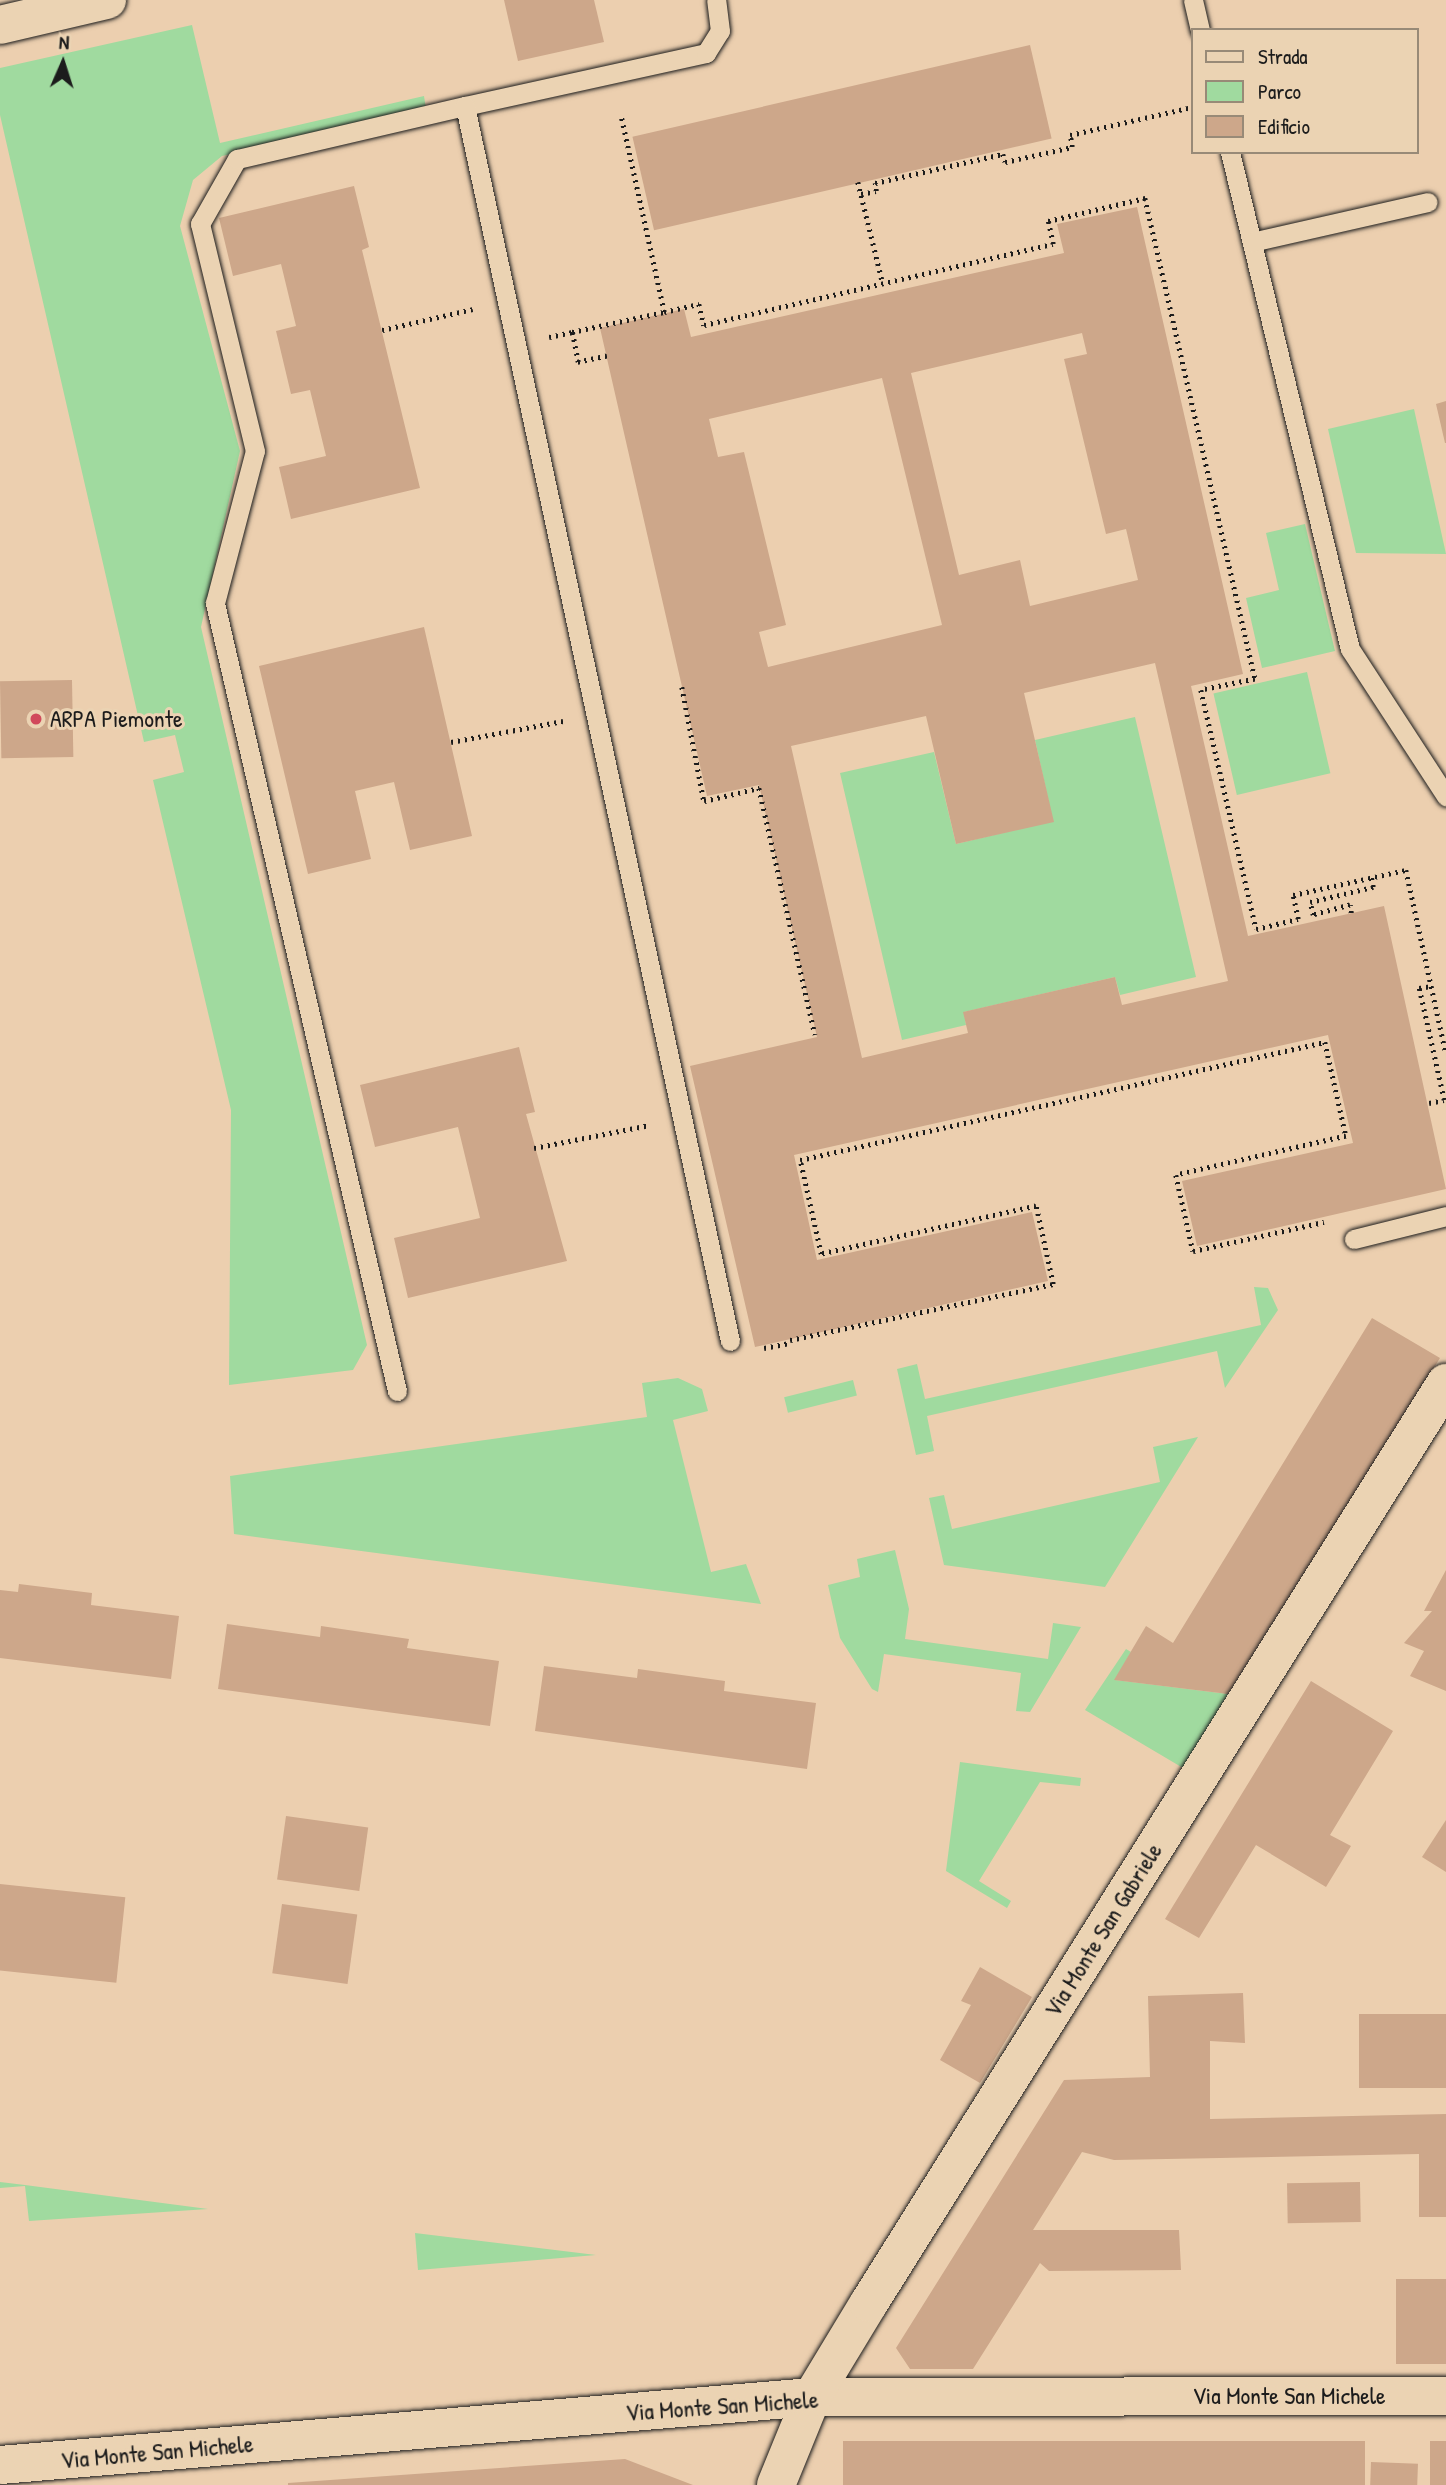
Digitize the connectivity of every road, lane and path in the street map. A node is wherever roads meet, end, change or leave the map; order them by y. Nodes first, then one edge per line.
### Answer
1 (107, 0) edge
2 (716, 0) edge
3 (1193, 0) edge
4 (0, 25) edge
5 (1200, 28) edge
6 (465, 106) junction
7 (1190, 107) edge
8 (621, 116) dead end
9 (1230, 154) edge
10 (858, 182) dead end
11 (861, 194) junction
12 (1429, 202) dead end
13 (1252, 242) junction
14 (883, 284) junction
15 (484, 307) dead end
16 (664, 312) junction
17 (382, 330) dead end
18 (572, 332) junction
19 (546, 338) dead end
20 (607, 356) dead end
21 (682, 687) dead end
22 (574, 719) dead end
23 (451, 742) dead end
24 (1446, 796) edge
25 (1228, 804) junction
26 (1218, 806) dead end
27 (1371, 877) junction
28 (1351, 913) dead end
29 (1431, 986) junction
30 (816, 1035) dead end
31 (1446, 1053) edge
32 (1429, 1103) dead end
33 (661, 1122) dead end
34 (534, 1148) dead end
35 (1446, 1216) edge
36 (1279, 1232) dead end
37 (1354, 1239) dead end
38 (730, 1341) dead end
39 (760, 1349) dead end
40 (1446, 1383) edge
41 (397, 1391) dead end
42 (1446, 2396) edge
43 (812, 2397) junction
44 (0, 2465) edge
45 (776, 2485) edge

1 - 4 street
2 - 6 lane
3 - 5 lane
6 - 38 lane
6 - 41 lane
7 - 11 path
8 - 16 path
9 - 13 lane
10 - 11 path
11 - 14 path
12 - 13 lane
13 - 24 lane
14 - 16 path
14 - 25 path
15 - 17 path
16 - 18 path
18 - 19 path
18 - 20 path
21 - 30 path
22 - 23 path
25 - 26 path
25 - 27 path
27 - 28 path
27 - 29 path
29 - 31 path
29 - 32 path
33 - 34 path
35 - 37 lane
36 - 39 path
40 - 43 street, Via Monte San Gabriele
42 - 43 street, Via Monte San Michele
43 - 44 street, Via Monte San Michele
43 - 45 street, Via Monte San Gabriele

